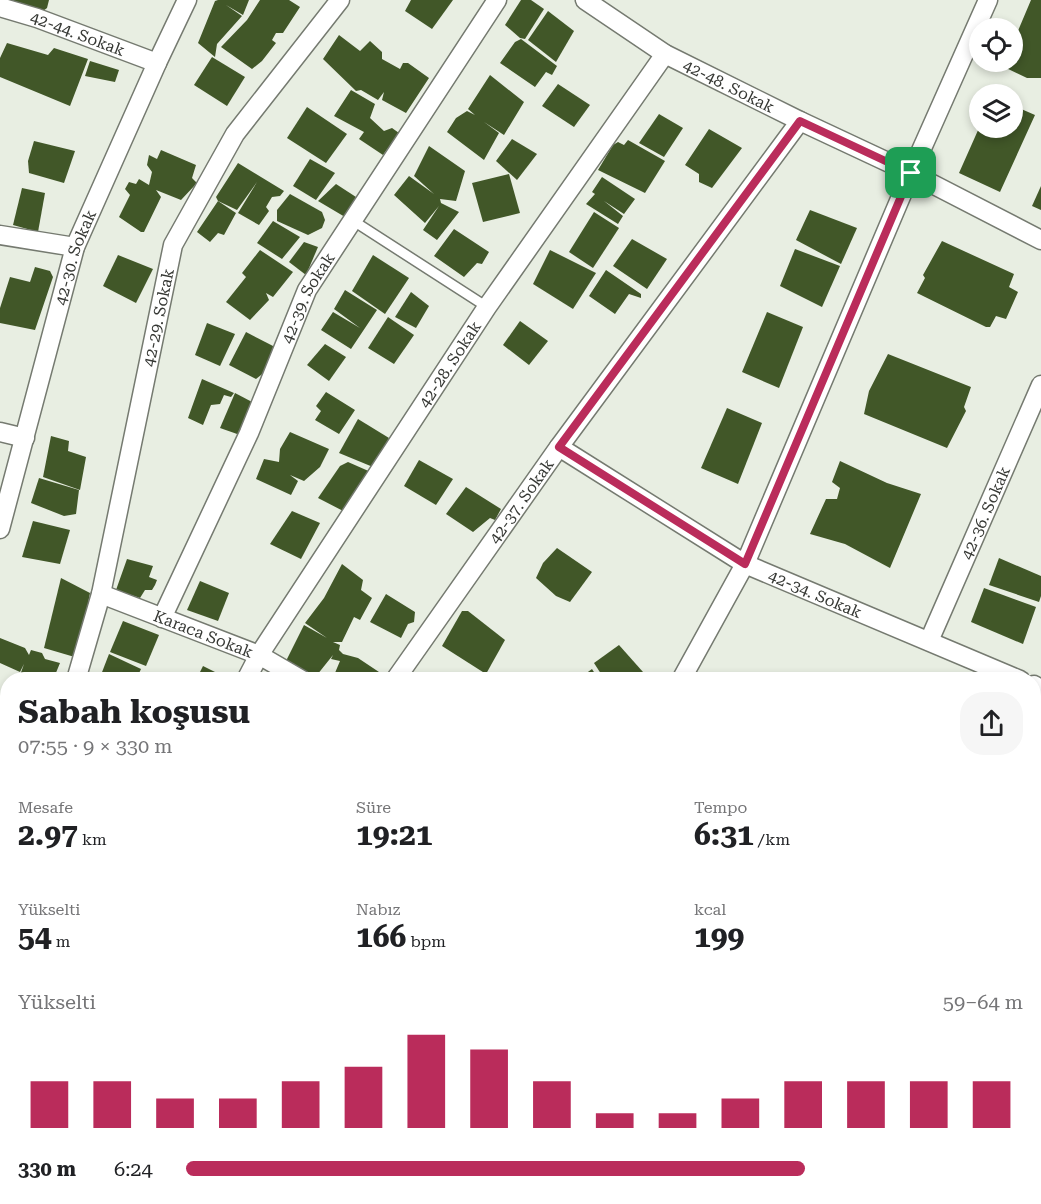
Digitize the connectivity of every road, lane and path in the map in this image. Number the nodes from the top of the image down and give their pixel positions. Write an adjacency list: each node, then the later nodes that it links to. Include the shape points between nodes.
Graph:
1 (187, 0): 8 (street, 42-30. Sokak)
2 (340, 0): 22 (street, 42-29. Sokak, via 236,134 173,245)
3 (497, 0): 11 (street, 42-39. Sokak)
4 (585, 0): 7 (street, 42-48. Sokak)
5 (988, 0): 10 (street)
6 (0, 7): 8 (street, 42-44. Sokak)
7 (665, 54): 9 (street, 42-48. Sokak); 15 (street, 42-28. Sokak)
8 (157, 63): 14 (street, 42-30. Sokak)
9 (800, 121): 10 (street, 42-48. Sokak); 19 (street, 42-37. Sokak)
10 (911, 173): 13 (street, 42-48. Sokak); 21 (street)
11 (352, 220): 15 (lane); 23 (street, 42-39. Sokak, via 307,290 249,433)
12 (0, 235): 14 (street)
13 (1041, 240)
14 (75, 247): 18 (street, 42-30. Sokak)
15 (487, 307): 25 (street, 42-28. Sokak)
16 (1041, 385): 24 (street, 42-36. Sokak)
17 (0, 432): 18 (street)
18 (25, 438): 20 (street, 42-30. Sokak)
19 (559, 447): 21 (street, 42-34. Sokak); 29 (street, 42-37. Sokak)
20 (0, 529)
21 (745, 564): 24 (street, 42-34. Sokak); 30 (street)
22 (101, 594): 23 (street, Karaca Sokak); 26 (street, 42-29. Sokak)
23 (162, 618): 25 (street, Karaca Sokak)
24 (929, 641): 31 (street, 42-34. Sokak)
25 (259, 655): 27 (street, 42-28. Sokak); 28 (street, Karaca Sokak)
26 (78, 672)
27 (250, 672)
28 (288, 672)
29 (400, 672)
30 (685, 672)
31 (1001, 672)

